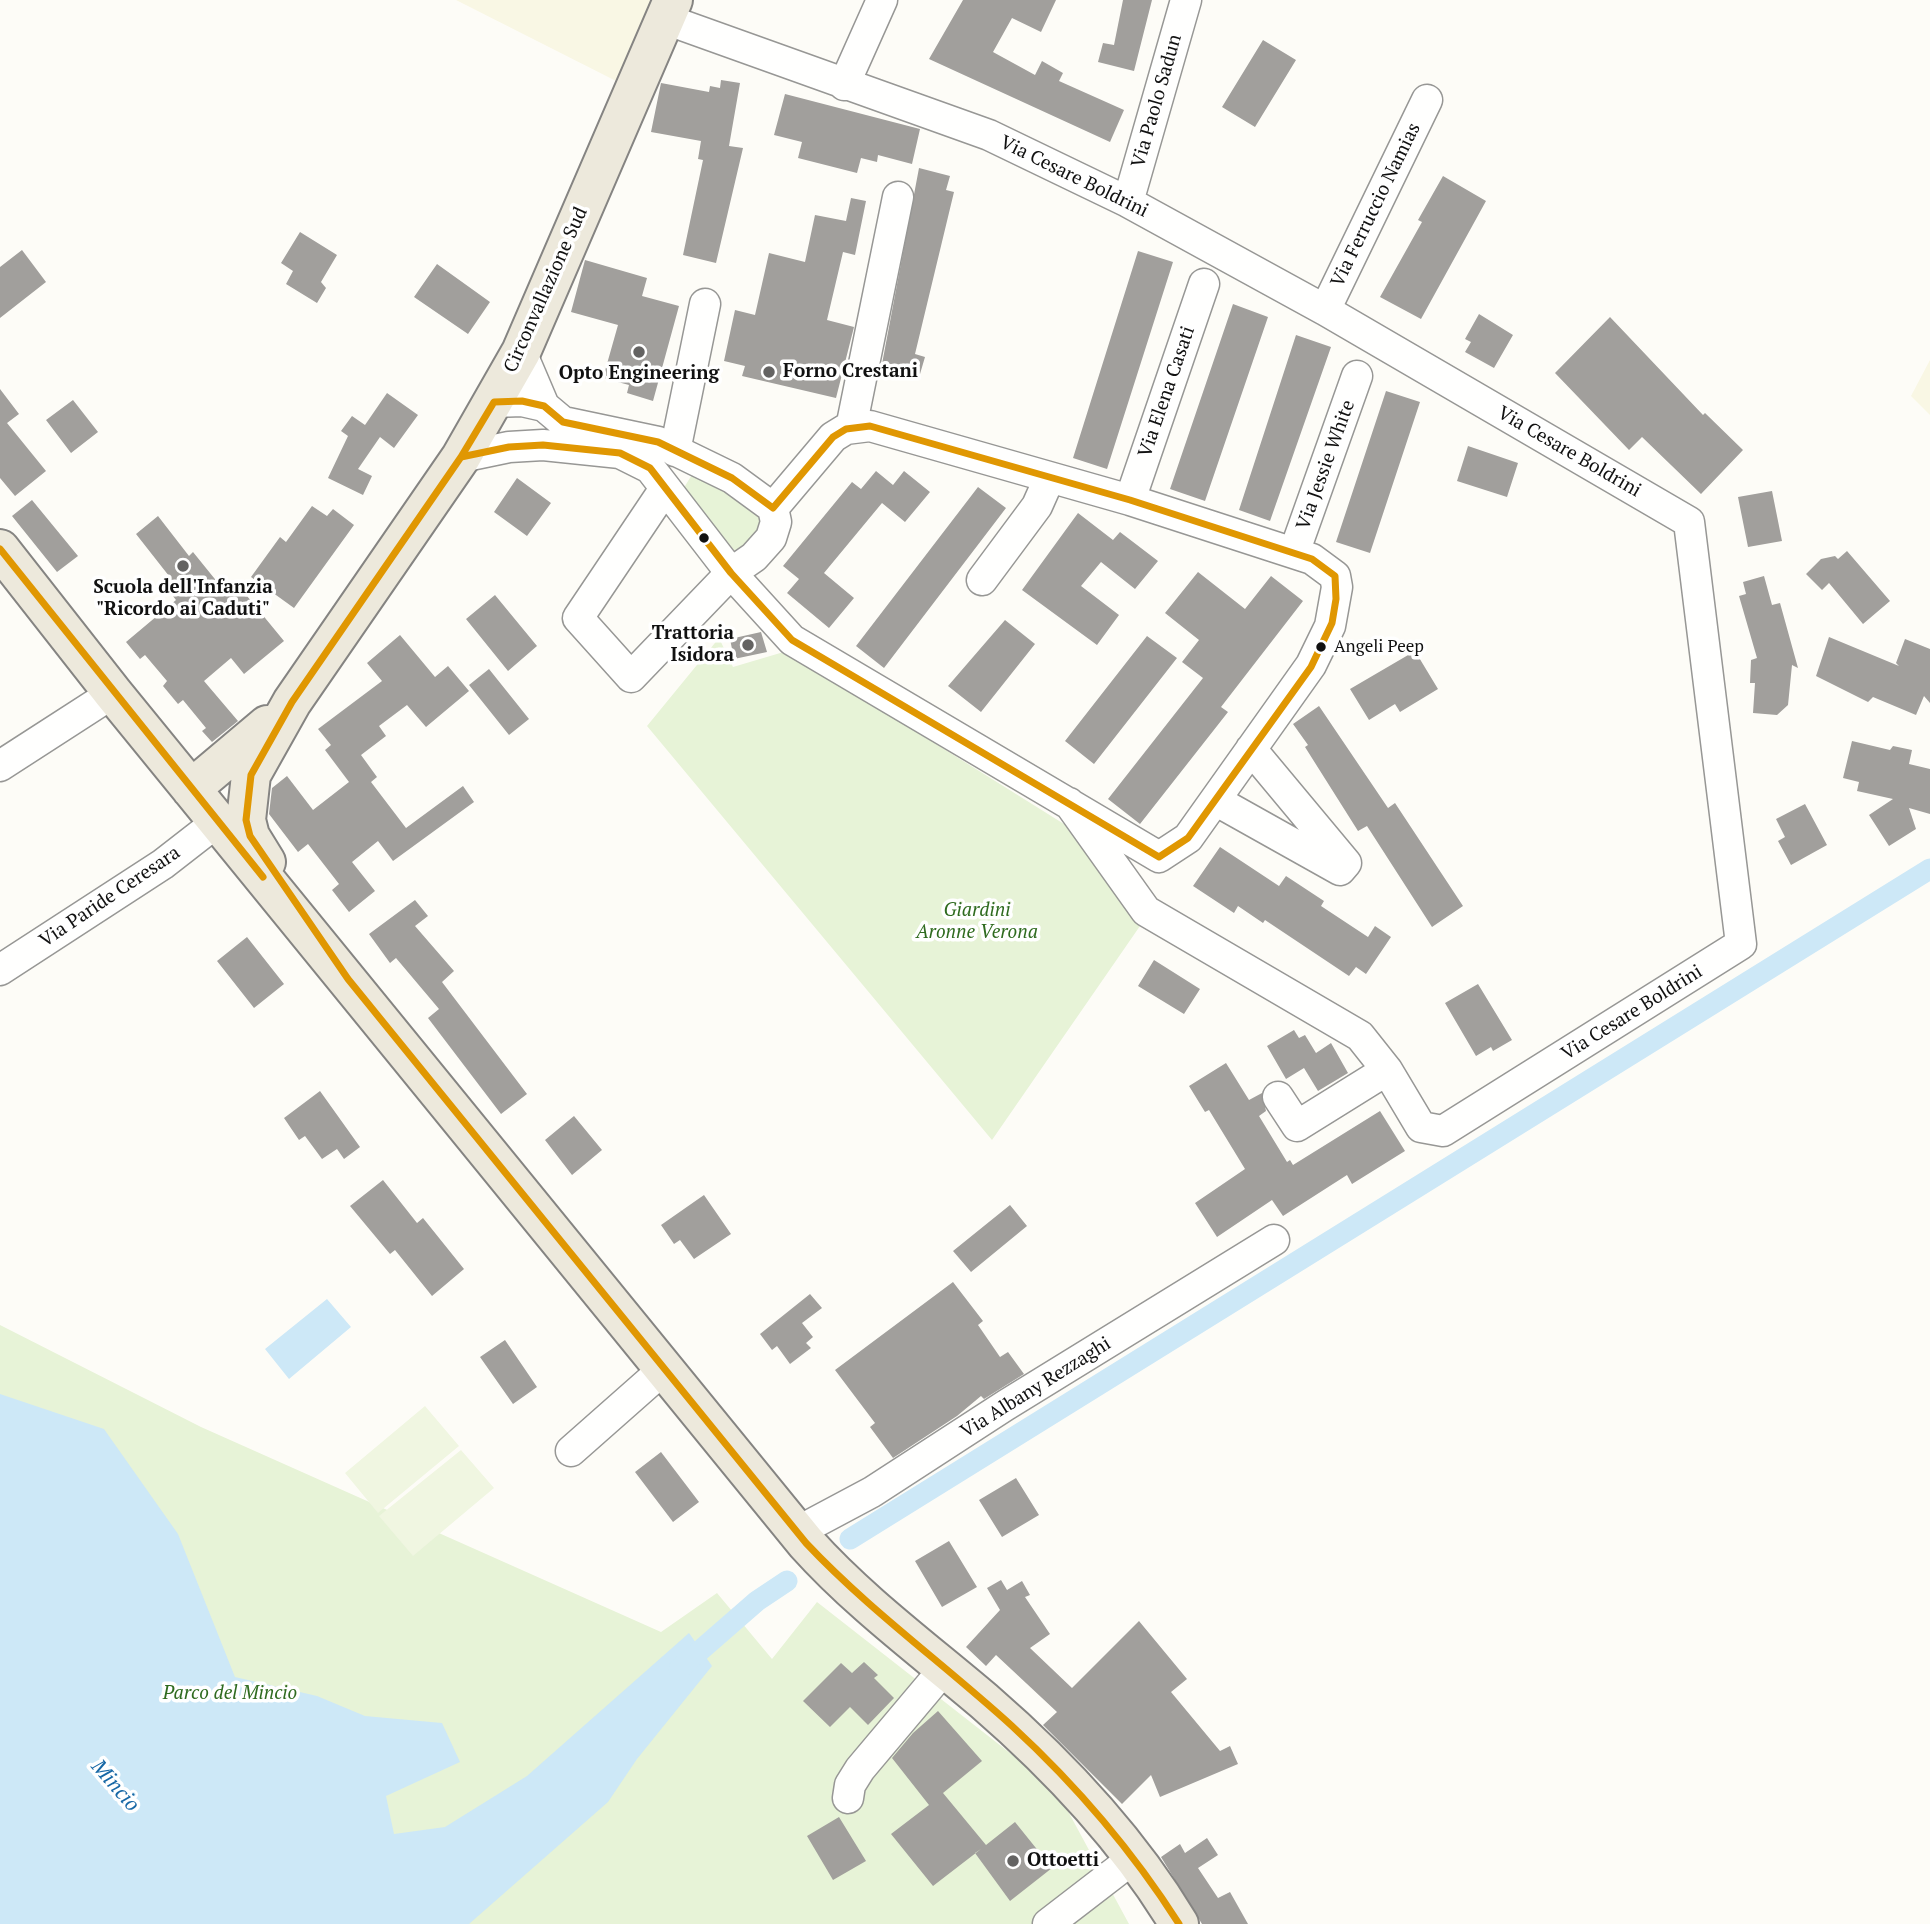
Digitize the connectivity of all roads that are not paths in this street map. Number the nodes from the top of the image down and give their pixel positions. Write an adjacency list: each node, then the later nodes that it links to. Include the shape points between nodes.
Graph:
1 (882, 0): 4 (street)
2 (1186, 0): 7 (street, Via Paolo Sadun)
3 (669, 9): 4 (street, Via Cesare Boldrini); 11 (main road, Circonvallazione Sud)
4 (844, 85): 7 (street, Via Cesare Boldrini, via 989,135)
5 (1427, 100): 10 (street, Via Ferruccio Namias)
6 (898, 197): 15 (street)
7 (1128, 202): 10 (street, Via Cesare Boldrini)
8 (1204, 284): 21 (street, Via Elena Casati)
9 (705, 304): 17 (street)
10 (1325, 310): 40 (street, Via Cesare Boldrini, via 1689,522 1741,944 1443,1131 1421,1127)
11 (521, 352): 13 (main road, Circonvallazione Sud); 14 (street)
12 (1357, 376): 24 (street, Via Jessie White)
13 (494, 402): 14 (street); 16 (street, via 514,426); 18 (main road, Circonvallazione Sud)
14 (544, 406): 17 (street, via 563,422 658,442)
15 (851, 428): 19 (street, via 870,426); 22 (street, via 833,438)
16 (543, 444): 18 (street); 20 (street, via 620,453 650,468)
17 (675, 451): 22 (street, via 732,478)
18 (461, 457): 28 (main road, Circonvallazione Sud)
19 (1049, 479): 21 (street); 26 (street, via 1037,506)
20 (664, 490): 25 (street); 25 (street, via 578,618 631,677)
21 (1130, 500): 24 (street)
22 (773, 508): 25 (street, via 776,522 771,538)
23 (0, 549): 27 (main road)
24 (1294, 553): 29 (street, via 1335,576 1330,626 1315,658)
25 (731, 573): 34 (street, via 792,640)
26 (982, 580)
27 (113, 693): 30 (street); 32 (main road)
28 (292, 702): 31 (main road, Circonvallazione Sud); 32 (main road, Circonvallazione Sud)
29 (1251, 749): 33 (street); 33 (street, via 1346,863 1340,870)
30 (0, 765)
31 (251, 775): 32 (main road, Circonvallazione Sud, via 232,793 219,796); 39 (main road, Circonvallazione Sud, via 247,798 250,836)
32 (191, 789): 35 (main road)
33 (1215, 800): 36 (street, via 1188,838)
34 (1069, 803): 36 (street); 37 (street)
35 (227, 834): 38 (street, Via Paride Ceresara, via 163,864); 39 (main road)
36 (1159, 857): 37 (street, via 1145,884)
37 (1146, 911): 40 (street, Via Cesare Boldrini, via 1360,1036)
38 (0, 970)
39 (348, 979): 43 (main road)
40 (1387, 1070): 41 (street, via 1297,1126)
41 (1278, 1097)
42 (1274, 1240): 45 (street, Via Albany Rezzaghi)
43 (665, 1368): 44 (street); 45 (main road)
44 (571, 1451)
45 (801, 1537): 46 (main road, via 843,1582)
46 (945, 1668): 47 (street, via 860,1769 849,1785); 48 (main road, via 1065,1779)
47 (848, 1798)
48 (1135, 1857): 49 (street); 50 (main road)
49 (1048, 1924)
50 (1179, 1924)

